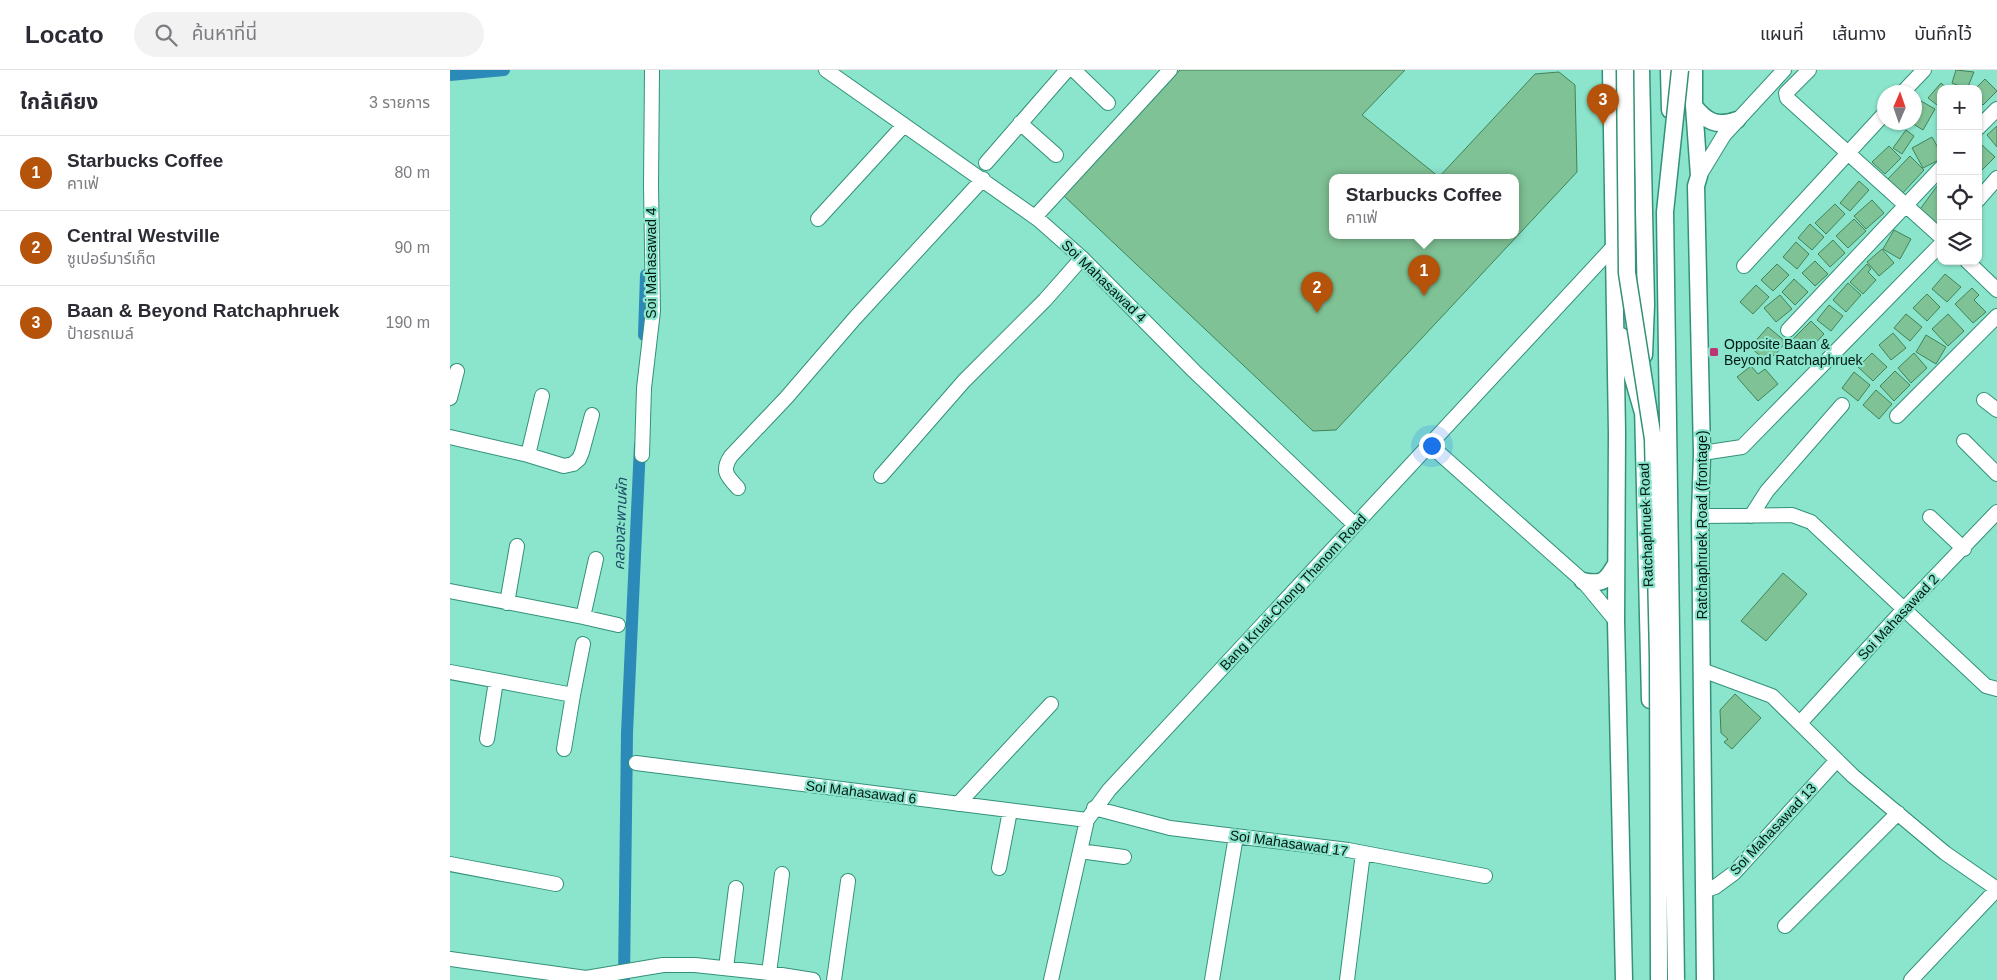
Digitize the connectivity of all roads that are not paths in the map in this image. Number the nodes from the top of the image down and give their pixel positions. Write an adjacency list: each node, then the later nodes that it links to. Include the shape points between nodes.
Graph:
1 (652, 70): 60 (street, Soi Mahasawad 4, via 653,311 644,388)
2 (826, 70): 23 (street, Soi Mahasawad 4)
3 (1067, 70): 21 (street)
4 (1074, 70): 16 (street)
5 (1170, 70): 34 (street)
6 (1611, 70): 37 (main road)
7 (1625, 70): 121 (main road, bridge, via 1627,273 1653,439 1658,657)
8 (1641, 70): 52 (main road, Ratchaphruek Road, via 1646,305)
9 (1669, 70): 31 (main road)
10 (1680, 70): 122 (main road, bridge, via 1665,212)
11 (1693, 70): 17 (main road, Ratchaphruek Road (frontage)); 31 (main road)
12 (1784, 70): 19 (street)
13 (1809, 70): 24 (street, via 1788,89 1787,98)
14 (1924, 70): 15 (street)
15 (1910, 85)
16 (1108, 103)
17 (1694, 106): 19 (main road, via 1704,119 1711,122); 28 (main road, Ratchaphruek Road (frontage))
18 (1997, 108): 22 (street)
19 (1737, 120): 28 (street)
20 (1877, 122): 24 (street)
21 (1020, 123): 25 (street); 26 (street)
22 (1982, 124)
23 (904, 125): 30 (street, Soi Mahasawad 4); 35 (street)
24 (1848, 154): 33 (street); 41 (street)
25 (1056, 155)
26 (986, 163)
27 (1937, 172): 33 (street)
28 (1699, 176): 58 (main road, Ratchaphruek Road (frontage), via 1696,186)
29 (1997, 178): 32 (street)
30 (984, 179): 34 (street, Soi Mahasawad 4); 63 (street, via 731,456 726,463 727,476)
31 (1671, 187): 123 (main road)
32 (1982, 195)
33 (1906, 206): 36 (street); 45 (street)
34 (1035, 217): 39 (street, Soi Mahasawad 4)
35 (818, 219)
36 (1937, 233)
37 (1614, 246): 43 (main road); 57 (street, Bang Kruai-Chong Thanom Road)
38 (1937, 248): 58 (street, via 1742,447)
39 (1082, 258): 62 (street, via 964,381); 68 (street, Soi Mahasawad 4)
40 (1971, 265): 42 (street)
41 (1744, 266)
42 (1997, 290)
43 (1615, 312): 52 (main road); 72 (main road)
44 (1997, 316): 54 (street)
45 (1788, 330)
46 (457, 371): 48 (street)
47 (542, 396): 59 (street)
48 (450, 398)
49 (1984, 400): 51 (street)
50 (1842, 405): 66 (street, via 1767,491)
51 (1997, 410)
52 (1642, 413): 120 (main road, Ratchaphruek Road, via 1650,708)
53 (592, 414): 59 (street, via 582,452 573,464 564,466)
54 (1897, 416)
55 (450, 437): 59 (street)
56 (1964, 441): 61 (street)
57 (1430, 445): 68 (street, Bang Kruai-Chong Thanom Road); 73 (street)
58 (1702, 453): 65 (main road, Ratchaphruek Road (frontage))
59 (528, 455)
60 (642, 455)
61 (1997, 474)
62 (881, 476)
63 (738, 488)
64 (1997, 512): 70 (street, Soi Mahasawad 2)
65 (1700, 516): 66 (street); 81 (main road, Ratchaphruek Road (frontage))
66 (1751, 516): 76 (street, via 1792,515 1811,522)
67 (1930, 517): 70 (street)
68 (1355, 525): 93 (street, Bang Kruai-Chong Thanom Road)
69 (517, 546): 75 (street)
70 (1964, 548): 76 (street, Soi Mahasawad 2)
71 (596, 559): 77 (street)
72 (1616, 564): 73 (main road, via 1608,579 1596,584); 78 (main road)
73 (1583, 581): 78 (street)
74 (450, 590): 75 (street)
75 (507, 603): 77 (street)
76 (1904, 609): 84 (street, via 1986,686); 87 (street, Soi Mahasawad 2)
77 (583, 617): 79 (street)
78 (1616, 621): 114 (main road)
79 (618, 625)
80 (583, 644): 85 (street)
81 (1702, 670): 87 (street, via 1772,696); 109 (main road, Ratchaphruek Road (frontage))
82 (450, 672): 83 (street)
83 (496, 681): 85 (street); 88 (street)
84 (1997, 689)
85 (573, 695): 89 (street)
86 (1051, 704): 92 (street)
87 (1800, 723): 90 (street)
88 (487, 739)
89 (564, 749)
90 (1837, 760): 95 (street); 109 (street, Soi Mahasawad 13, via 1734,873 1715,887)
91 (636, 763): 92 (street, Soi Mahasawad 6)
92 (958, 804): 94 (street, Soi Mahasawad 6)
93 (1094, 808): 96 (street, Bang Kruai-Chong Thanom Road); 97 (street, Soi Mahasawad 17, via 1170,828)
94 (1010, 811): 96 (street, Soi Mahasawad 6); 102 (street)
95 (1898, 814): 108 (street, via 1945,853); 110 (street)
96 (1087, 820): 98 (street, Bang Kruai-Chong Thanom Road)
97 (1236, 836): 99 (street, Soi Mahasawad 17); 118 (street)
98 (1080, 851): 100 (street); 117 (street, Bang Kruai-Chong Thanom Road)
99 (1363, 854): 104 (street, Soi Mahasawad 17); 119 (street)
100 (1124, 857)
101 (450, 864): 106 (street)
102 (999, 868)
103 (782, 874): 113 (street)
104 (1485, 876)
105 (848, 881): 116 (street)
106 (556, 884)
107 (736, 888): 112 (street)
108 (1997, 889): 125 (street)
109 (1703, 891): 124 (main road, Ratchaphruek Road (frontage))
110 (1785, 926)
111 (450, 959): 112 (street, via 586,978 651,967 695,965)
112 (726, 968): 113 (street)
113 (769, 973): 115 (street)
114 (1623, 979)
115 (813, 980)
116 (834, 980)
117 (1051, 980)
118 (1212, 980)
119 (1347, 980)
120 (1652, 980)
121 (1659, 980)
122 (1676, 980)
123 (1682, 980)
124 (1705, 980)
125 (1911, 980)

